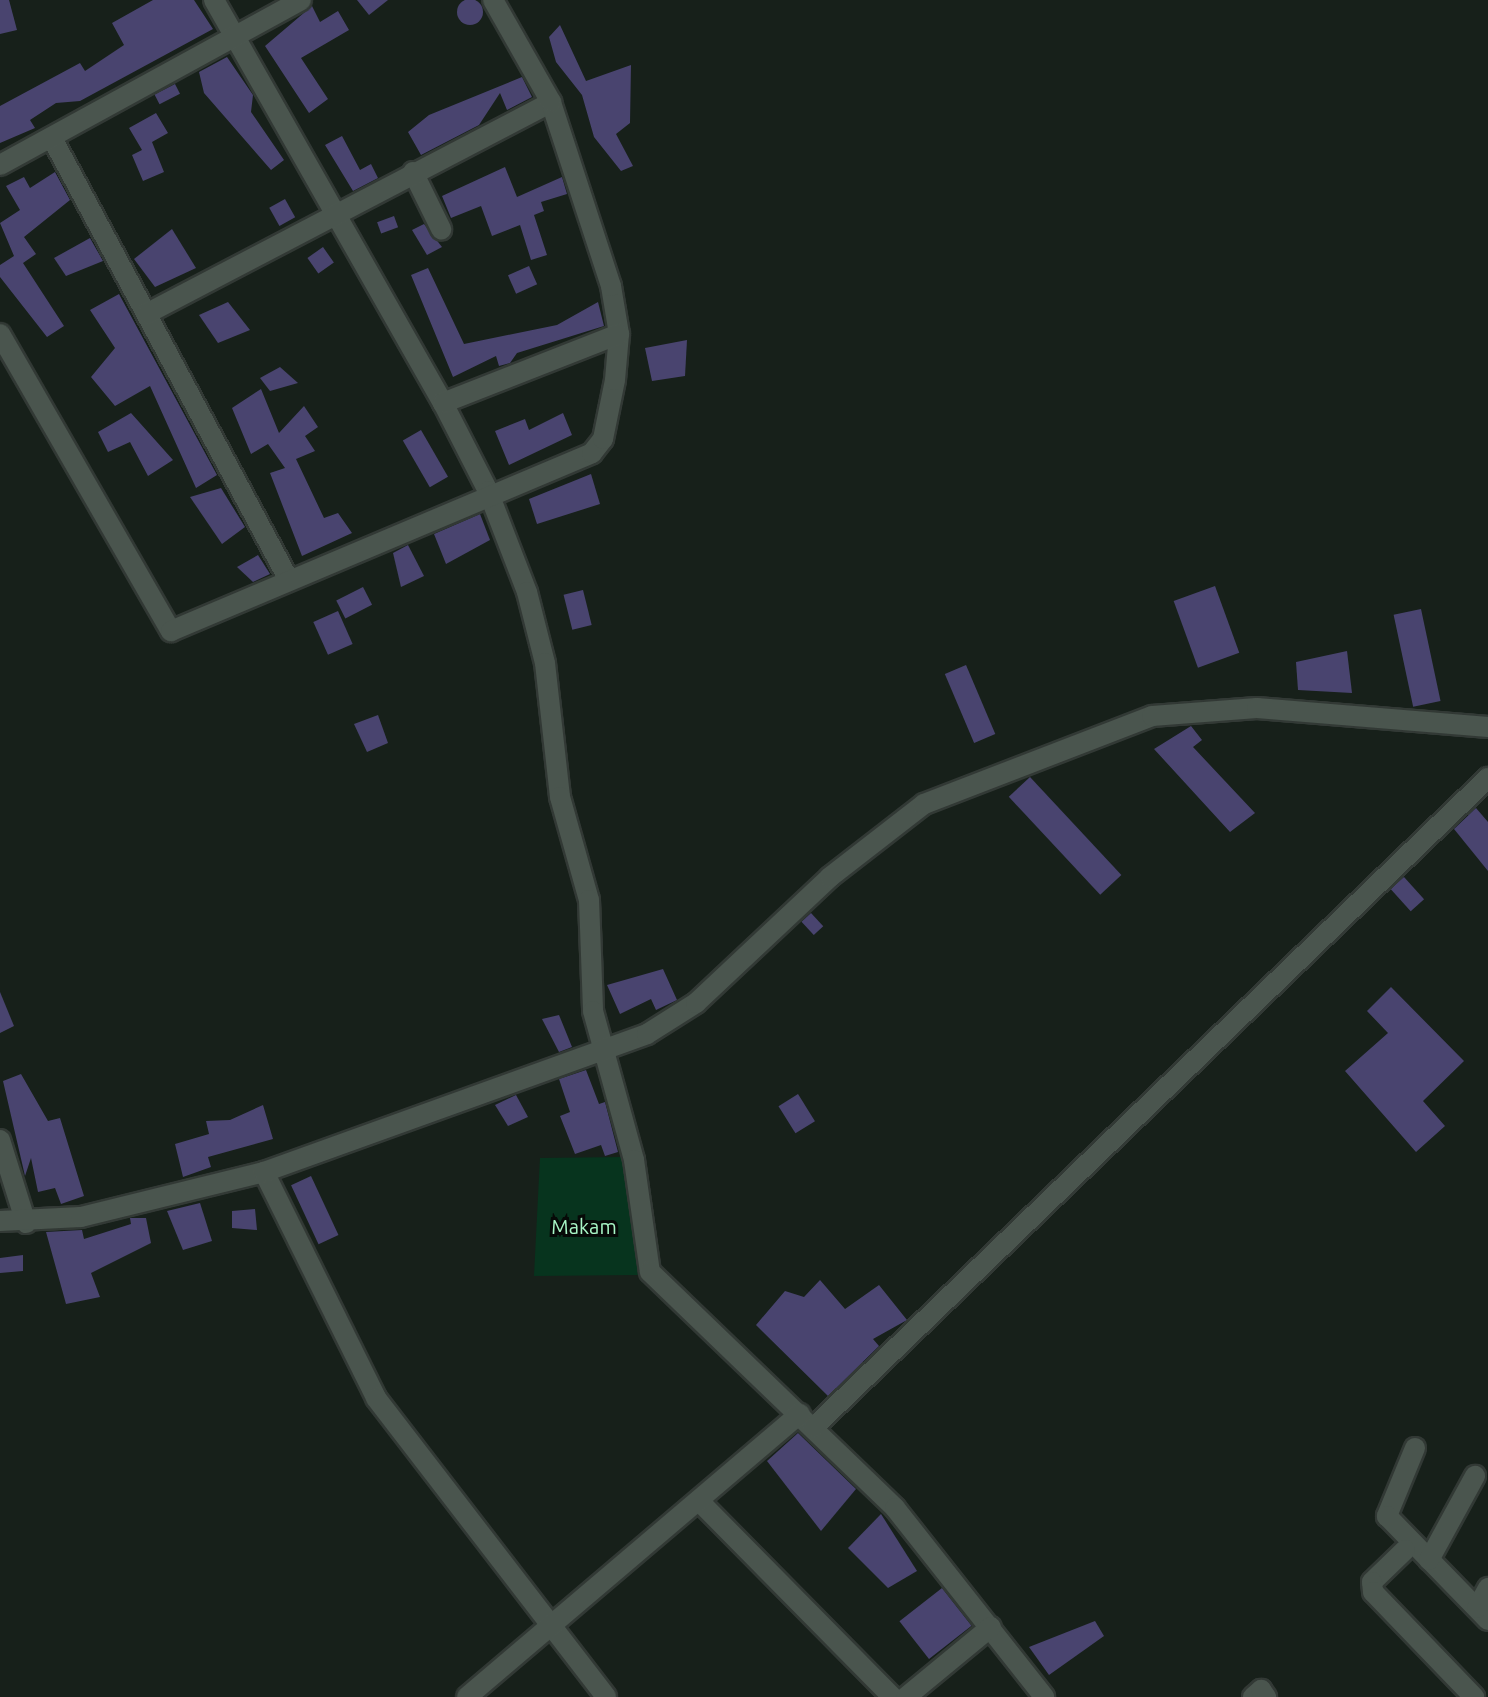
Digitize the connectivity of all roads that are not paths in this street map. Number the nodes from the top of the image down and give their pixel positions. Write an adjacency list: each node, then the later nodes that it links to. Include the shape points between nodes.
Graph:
1 (214, 0): 4 (street)
2 (301, 0): 4 (street)
3 (493, 0): 5 (street)
4 (234, 36): 6 (street); 9 (street)
5 (551, 102): 8 (street); 13 (street, via 592,213)
6 (53, 140): 7 (street); 11 (street)
7 (0, 165)
8 (413, 172): 9 (street); 10 (street)
9 (335, 217): 11 (street); 14 (street)
10 (441, 229)
11 (148, 313): 16 (street)
12 (0, 334): 16 (street, via 171,631)
13 (619, 334): 14 (street); 15 (street, via 596,450)
14 (443, 403): 15 (street)
15 (488, 491): 16 (street); 19 (street, via 538,624 560,797 589,900)
16 (288, 579)
17 (1488, 727): 19 (street, via 1231,709 1152,716 1078,742 924,804 830,877 696,1003)
18 (1488, 778): 24 (street)
19 (601, 1053): 21 (street); 24 (street, via 634,1160 650,1272)
20 (0, 1140): 23 (street)
21 (264, 1172): 23 (street, via 139,1206); 33 (street, via 376,1398)
22 (0, 1221): 23 (street)
23 (26, 1223)
24 (807, 1420): 27 (street); 32 (street, via 895,1508)
25 (1415, 1448): 29 (street, via 1385,1508)
26 (1475, 1476): 29 (street)
27 (700, 1502): 33 (street); 36 (street)
28 (1405, 1550): 41 (street, via 1372,1582 1373,1592)
29 (1429, 1560): 31 (street)
30 (1488, 1588): 31 (street)
31 (1482, 1614)
32 (991, 1627): 37 (street); 38 (street)
33 (552, 1629): 34 (street); 35 (street)
34 (467, 1697)
35 (606, 1697)
36 (892, 1697)
37 (906, 1697)
38 (1044, 1697)
39 (1253, 1697): 40 (street, via 1261,1690)
40 (1266, 1697)
41 (1474, 1697)

